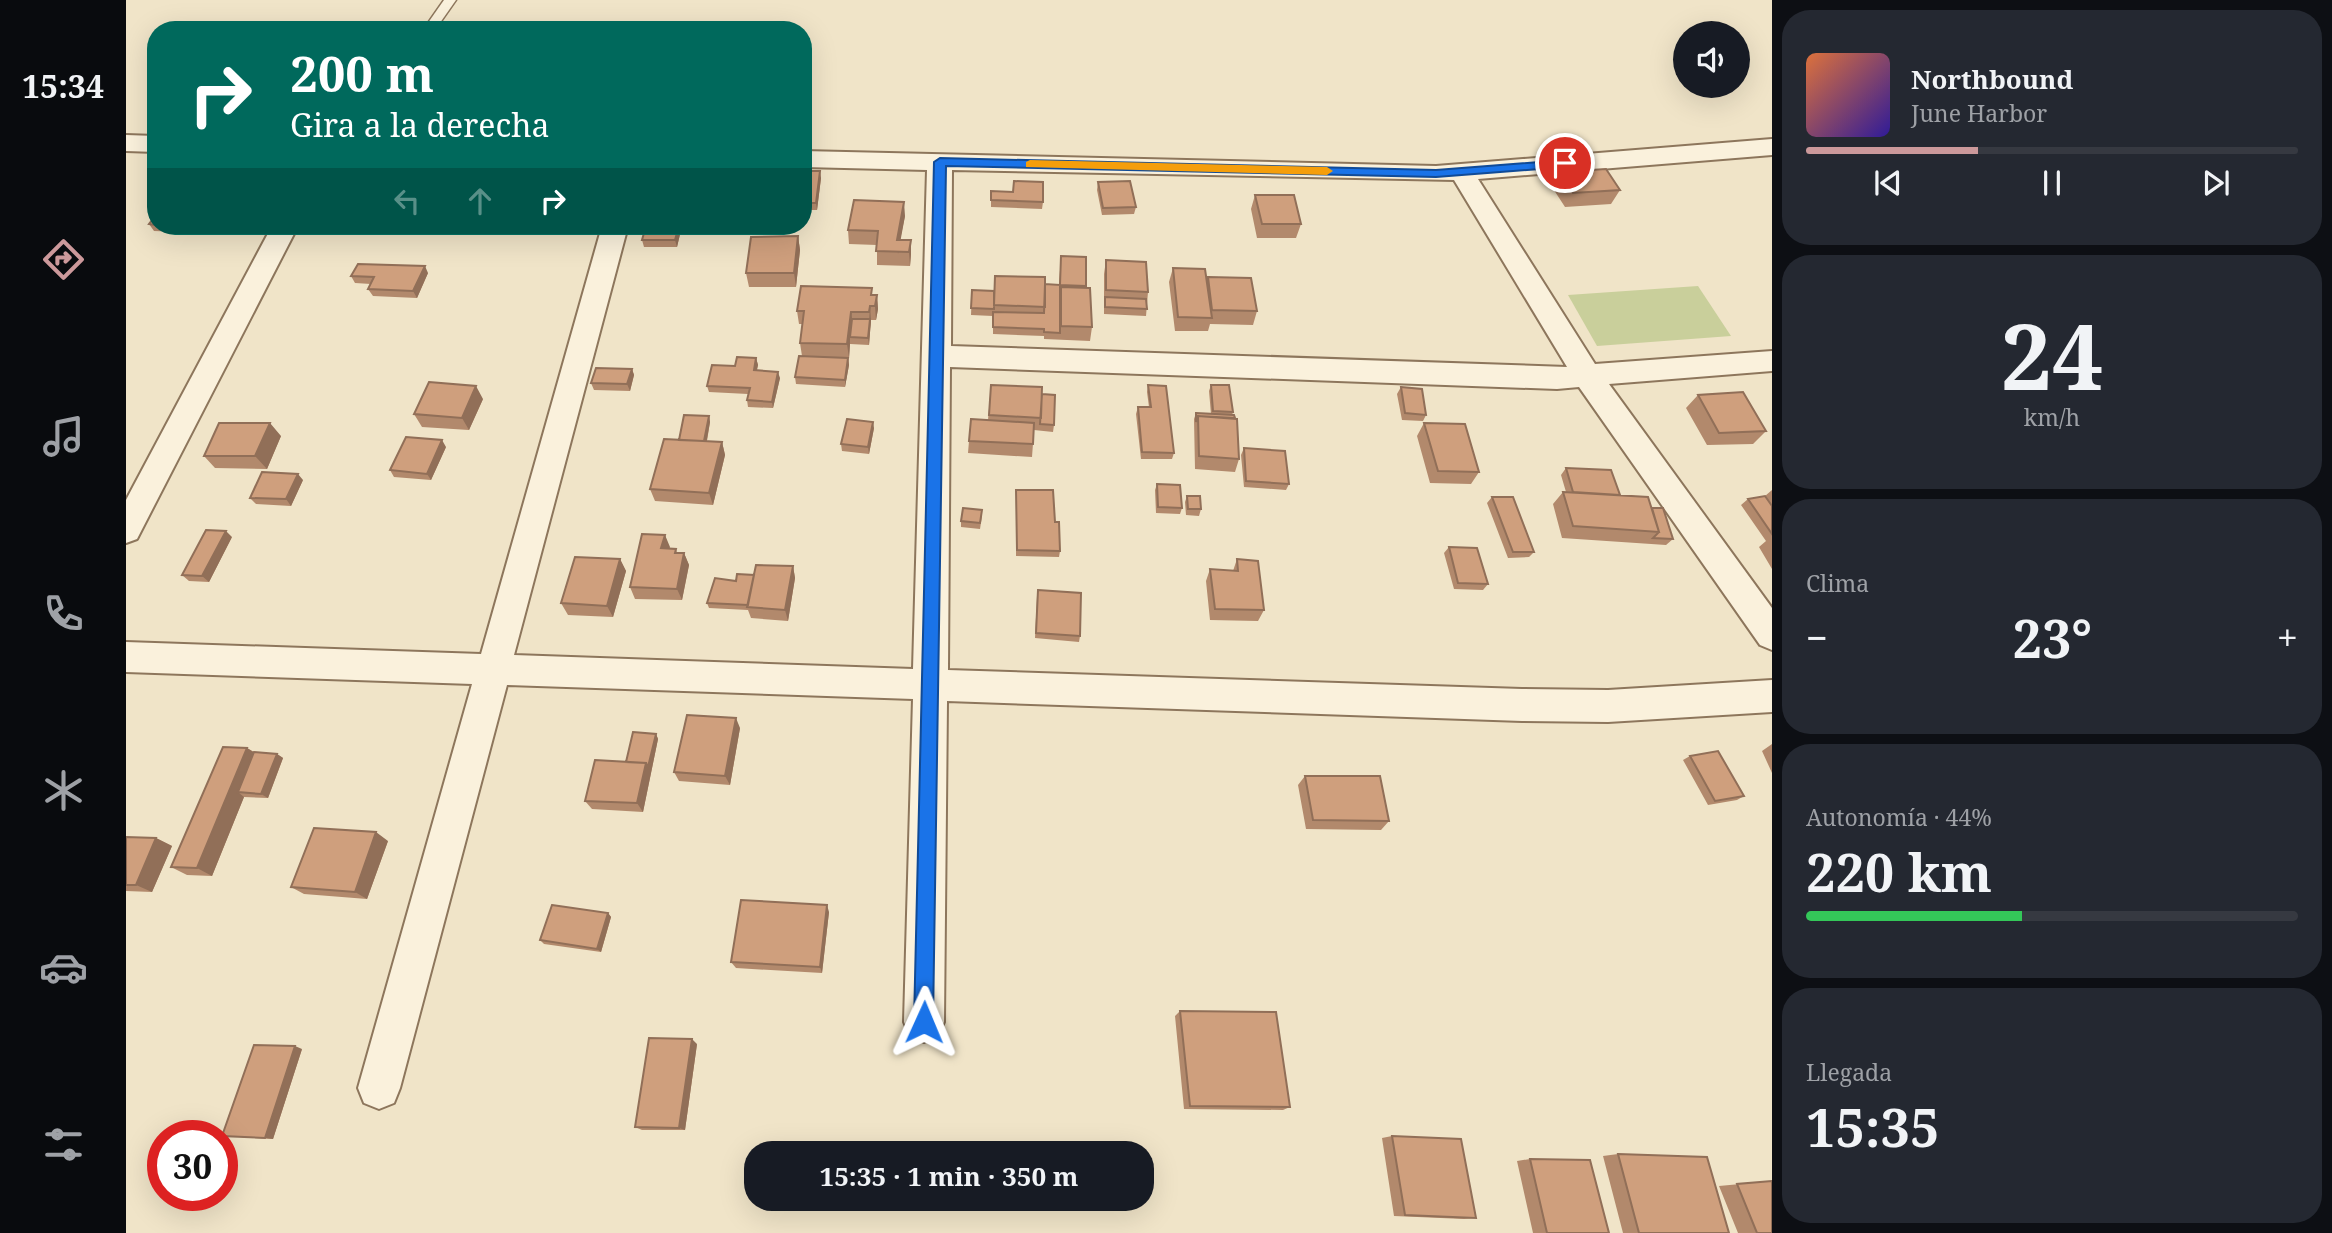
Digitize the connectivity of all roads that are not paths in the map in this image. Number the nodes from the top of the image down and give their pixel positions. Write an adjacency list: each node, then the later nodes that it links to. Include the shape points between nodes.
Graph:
1 (450, 0): 2 (lane)
2 (435, 21)
3 (126, 143): 4 (street)
4 (147, 144)
5 (1772, 147): 8 (street)
6 (812, 159): 7 (street)
7 (940, 162): 8 (street); 11 (street)
8 (1461, 172): 13 (street)
9 (280, 235): 14 (street)
10 (613, 235): 17 (street)
11 (936, 356): 13 (street); 18 (street)
12 (1772, 362): 13 (street)
13 (1588, 377): 15 (street)
14 (126, 530)
15 (1772, 635)
16 (126, 657): 17 (street)
17 (494, 670): 18 (street); 21 (street)
18 (930, 685): 19 (street, via 1522,705 1608,706); 20 (street)
19 (1772, 696)
20 (924, 1022)
21 (379, 1088)

